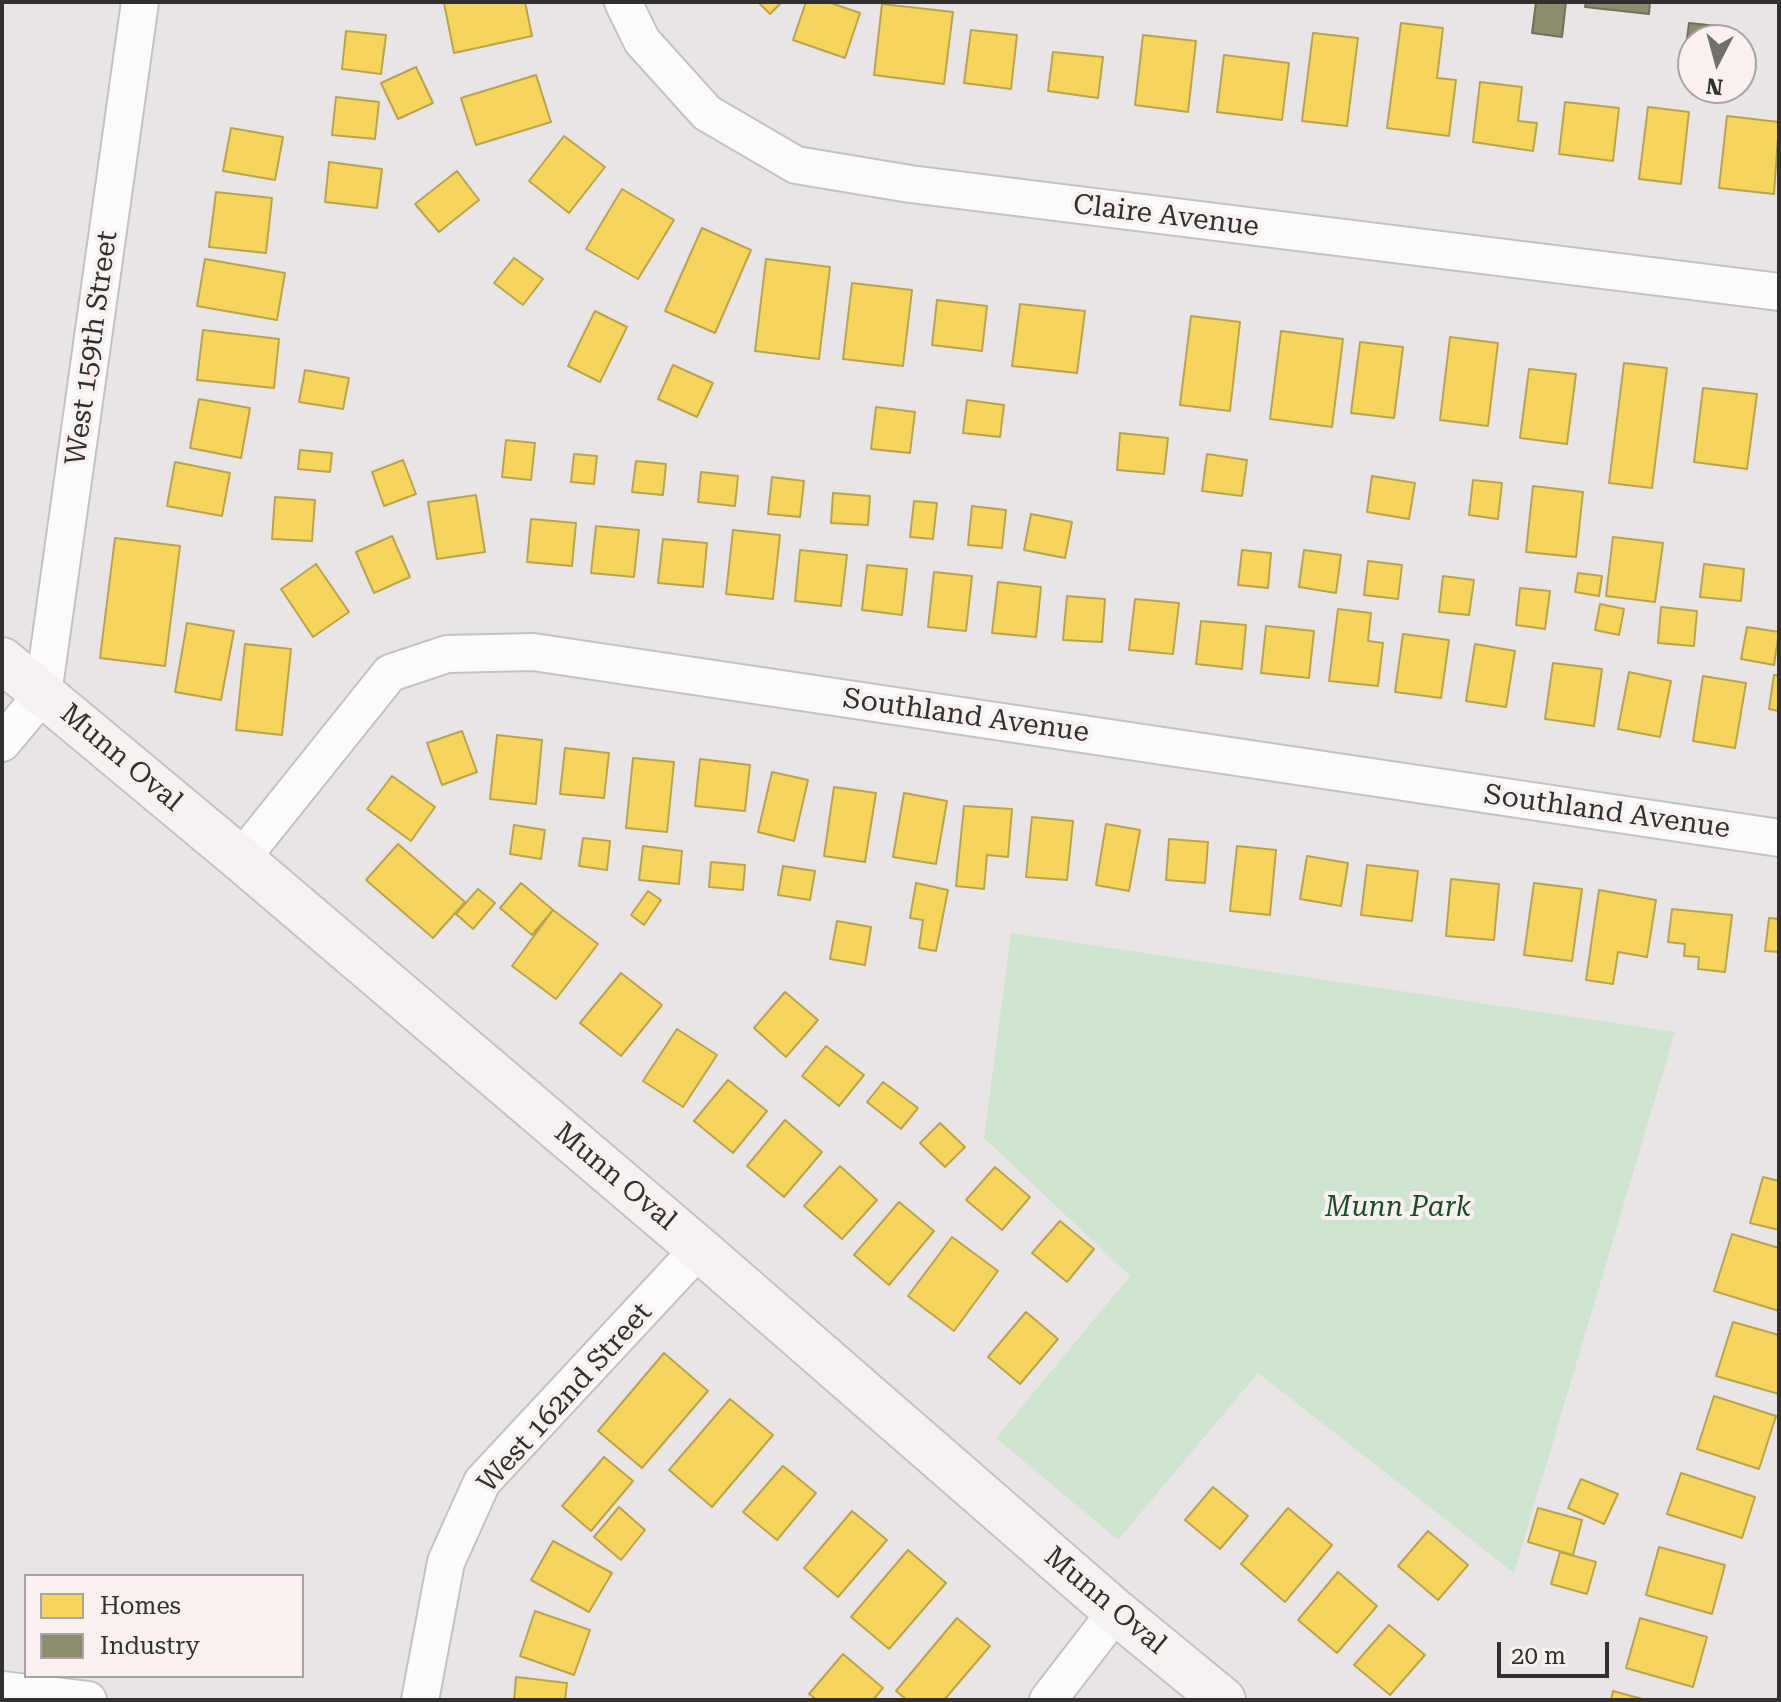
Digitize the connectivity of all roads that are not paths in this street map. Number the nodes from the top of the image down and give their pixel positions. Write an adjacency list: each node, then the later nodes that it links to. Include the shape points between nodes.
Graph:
1 (140, 2): 5 (street, West 159th Street)
2 (623, 2): 3 (street, Claire Avenue, via 642,41 707,113 796,165 910,184)
3 (1779, 292)
4 (2, 660): 5 (street, Munn Oval)
5 (43, 694): 6 (street); 8 (street, Munn Oval)
6 (2, 743)
7 (1779, 838): 8 (street, Southland Avenue, via 533,652 447,654 390,673)
8 (241, 859): 9 (street, Munn Oval)
9 (699, 1249): 10 (street, Munn Oval); 13 (street, West 162nd Street, via 482,1482 446,1562)
10 (1116, 1612): 14 (street); 15 (street, Munn Oval)
11 (2, 1690): 12 (street)
12 (88, 1700)
13 (420, 1700)
14 (1048, 1700)
15 (1223, 1700)

